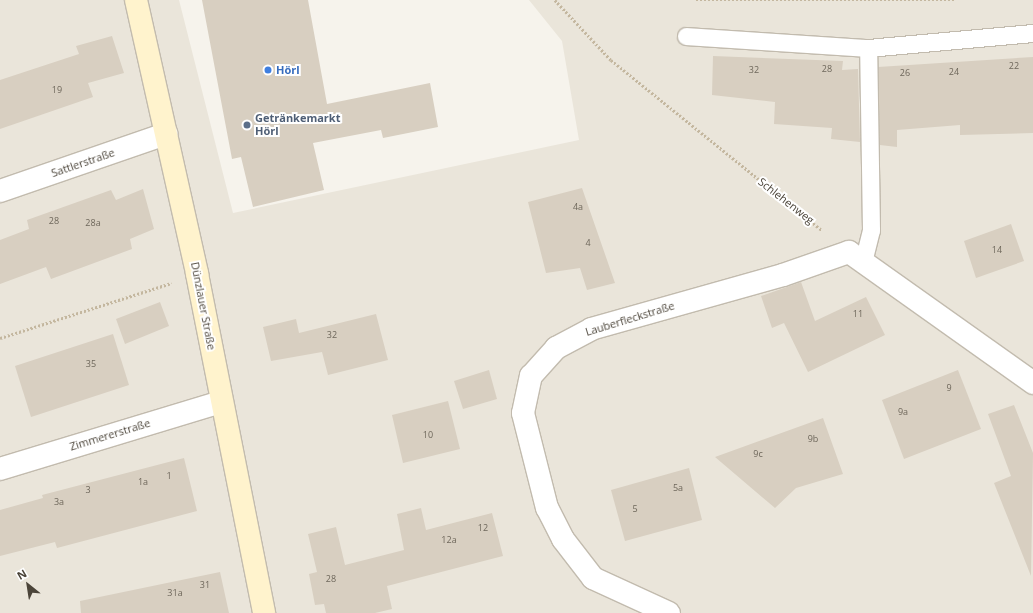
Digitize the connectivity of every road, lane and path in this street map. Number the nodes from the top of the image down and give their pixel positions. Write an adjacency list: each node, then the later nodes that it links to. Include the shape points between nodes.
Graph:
1 (136, 0): 8 (street, Dünzlauer Straße)
2 (555, 0): 10 (path, Schlehenweg, via 611,60)
3 (696, 0): 4 (path)
4 (956, 0)
5 (1033, 33): 7 (lane)
6 (686, 36): 7 (lane)
7 (868, 48): 10 (lane, via 871,230)
8 (166, 134): 9 (street, Sattlerstraße); 11 (street, Dünzlauer Straße)
9 (0, 191)
10 (856, 257): 13 (street); 17 (street, Lauberfleckstraße, via 782,275 591,329 556,348 532,376 523,413 547,508 564,539 593,578)
11 (197, 274): 12 (path); 14 (street, Dünzlauer Straße)
12 (0, 338)
13 (1033, 383)
14 (221, 402): 15 (street, Zimmererstraße); 16 (street, Dünzlauer Straße)
15 (0, 469)
16 (264, 613)
17 (669, 613)

